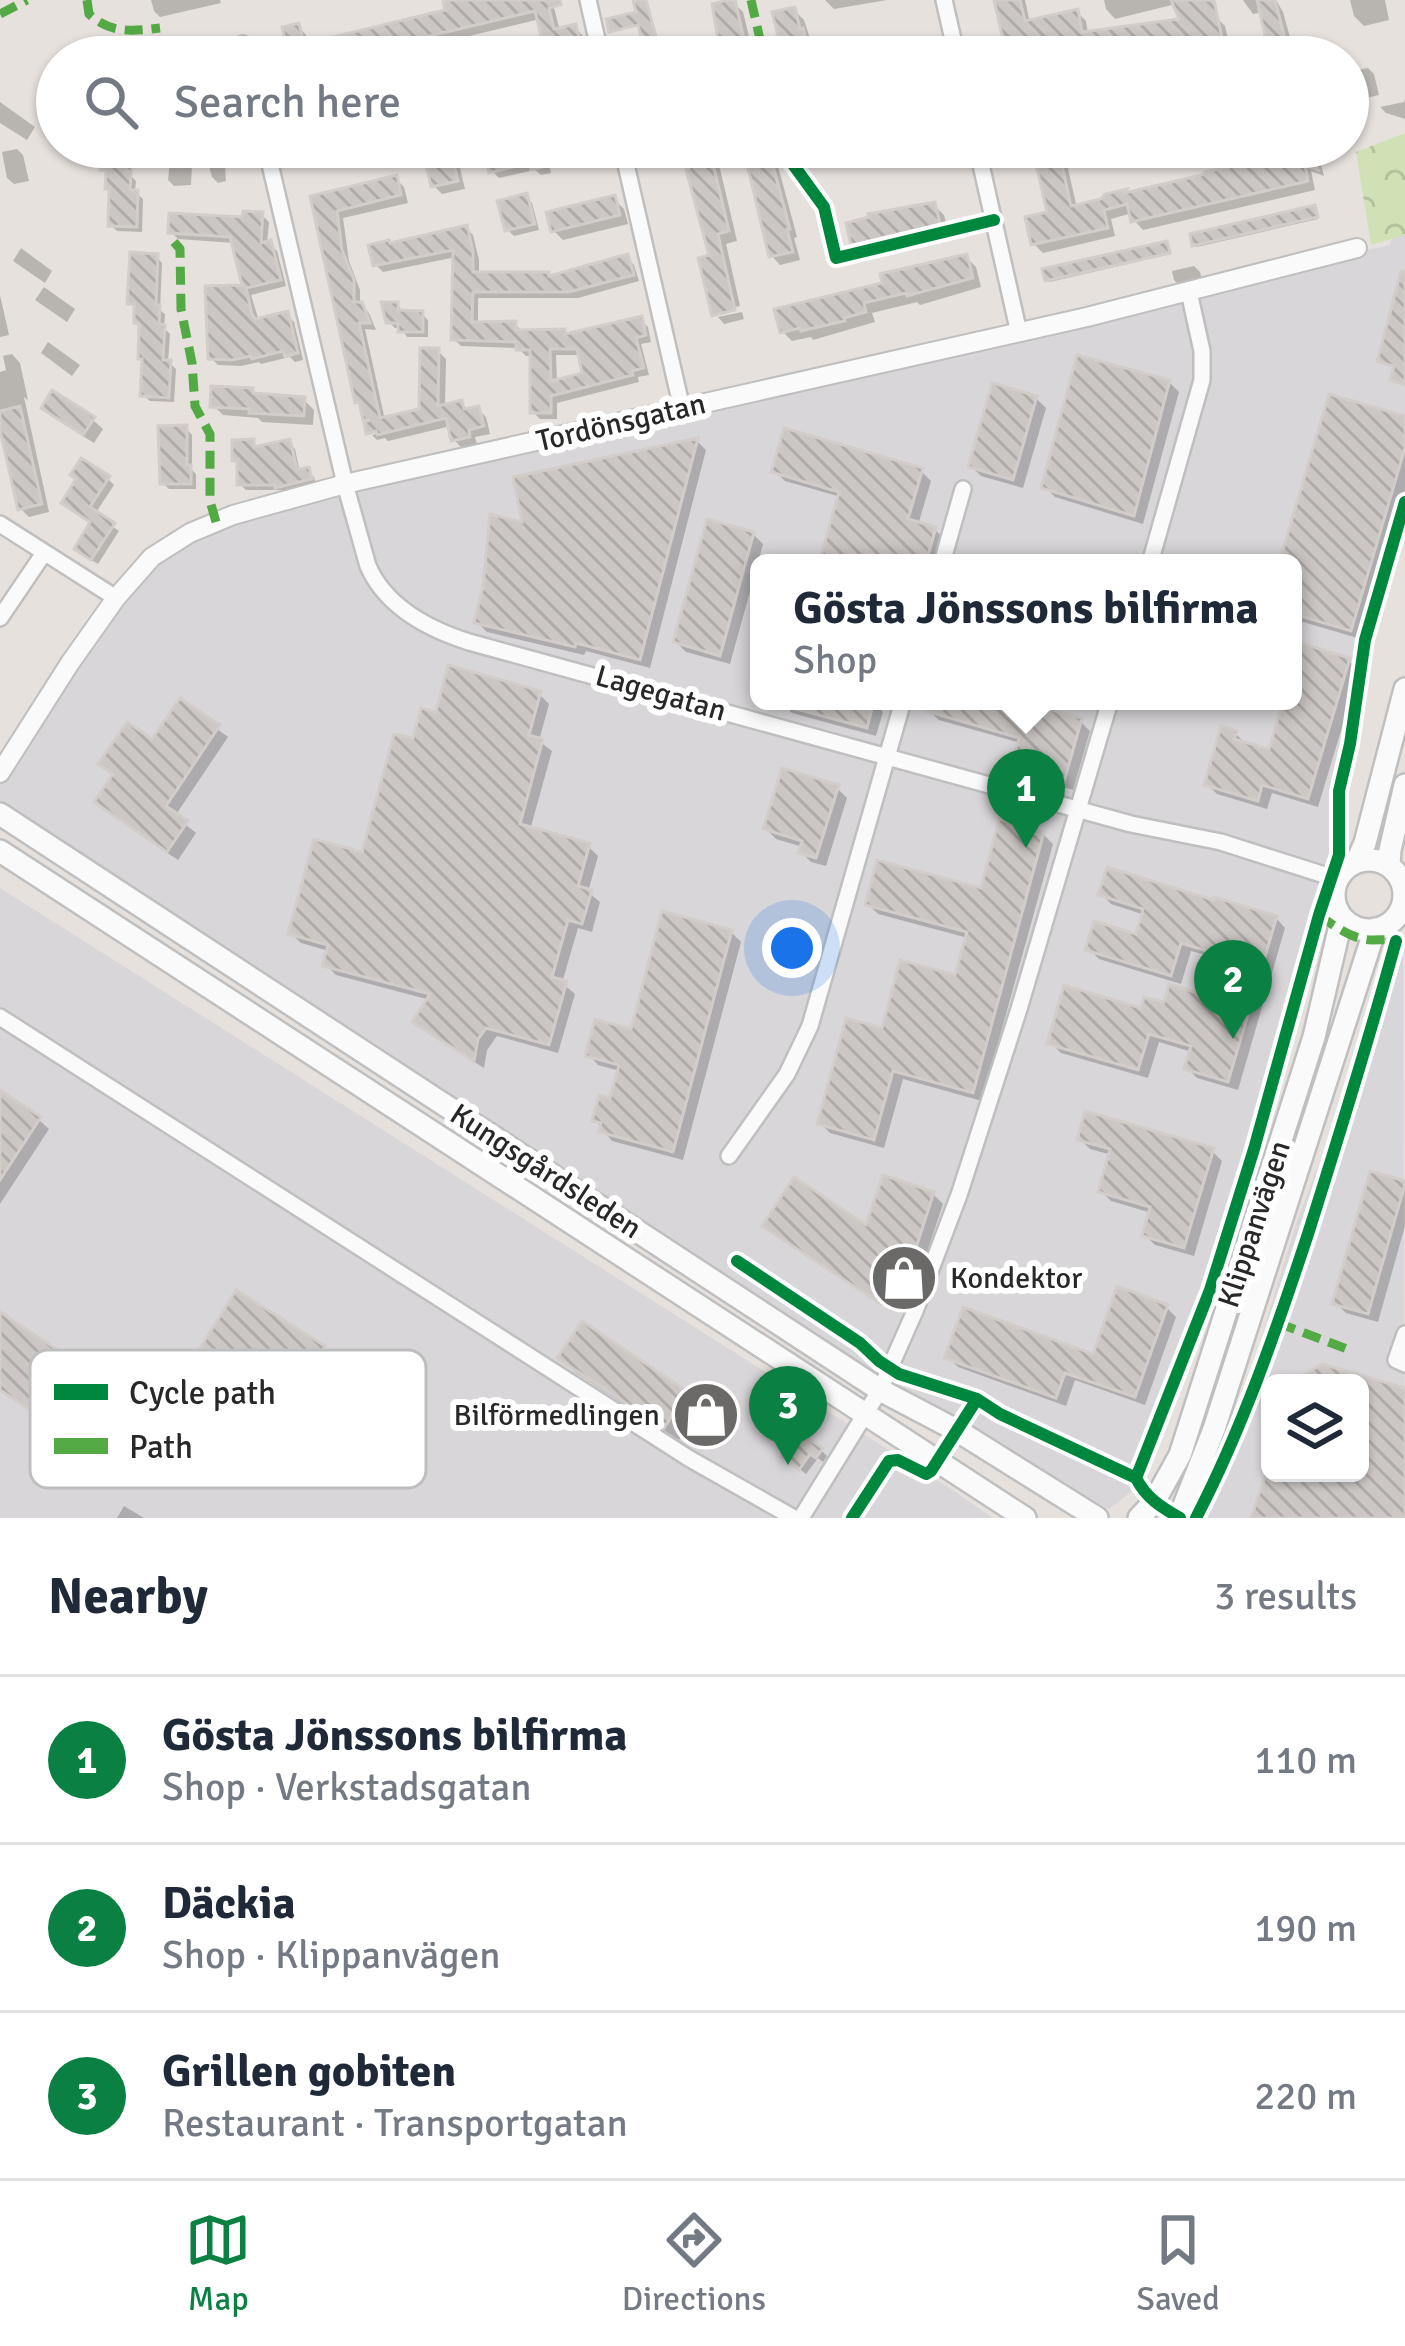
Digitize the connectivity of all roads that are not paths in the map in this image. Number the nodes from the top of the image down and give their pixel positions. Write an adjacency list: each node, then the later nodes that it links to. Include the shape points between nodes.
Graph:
1 (588, 0): 3 (street)
2 (944, 0): 4 (street)
3 (596, 36)
4 (952, 36)
5 (271, 168): 12 (street, Lagegatan)
6 (627, 168): 11 (street)
7 (982, 168): 10 (street)
8 (1357, 248): 9 (street, Tordönsgatan)
9 (1190, 292): 10 (street, Tordönsgatan); 17 (street, via 1202,380)
10 (1018, 333): 11 (street, Tordönsgatan)
11 (682, 409): 12 (street, Tordönsgatan)
12 (345, 484): 18 (street, Tordönsgatan, via 190,532 152,557); 23 (street, Lagegatan, via 372,576 424,625)
13 (962, 489): 16 (street)
14 (0, 524): 15 (street)
15 (44, 553): 18 (street); 19 (street)
16 (944, 554)
17 (1153, 554)
18 (116, 598): 24 (street, Tordönsgatan)
19 (0, 618)
20 (1405, 689): 29 (main road)
21 (900, 710): 23 (street)
22 (1107, 710): 26 (street)
23 (887, 758): 26 (street, Lagegatan); 36 (street, via 810,1026 788,1074)
24 (0, 773)
25 (1405, 785): 30 (main road)
26 (1079, 807): 31 (street, Lagegatan); 39 (street, via 959,1195)
27 (0, 814): 39 (main road, Kungsgårdsleden)
28 (0, 850): 40 (main road, Kungsgårdsleden)
29 (1357, 861): 30 (main road); 31 (main road)
30 (1389, 866): 32 (main road, via 1404,892)
31 (1337, 879): 33 (main road, Klippanvägen)
32 (1403, 908): 34 (main road)
33 (1342, 917): 34 (main road); 44 (main road, Klippanvägen, via 1314,1036 1180,1455)
34 (1375, 929): 45 (main road, Klippanvägen)
35 (0, 1017): 41 (street, via 690,1459)
36 (729, 1156)
37 (1405, 1334): 38 (street)
38 (1401, 1362)
39 (880, 1390): 40 (street); 43 (main road, Kungsgårdsleden)
40 (865, 1412): 41 (street); 42 (main road, Kungsgårdsleden)
41 (797, 1518)
42 (1025, 1518)
43 (1097, 1518)
44 (1139, 1518)
45 (1179, 1518)

